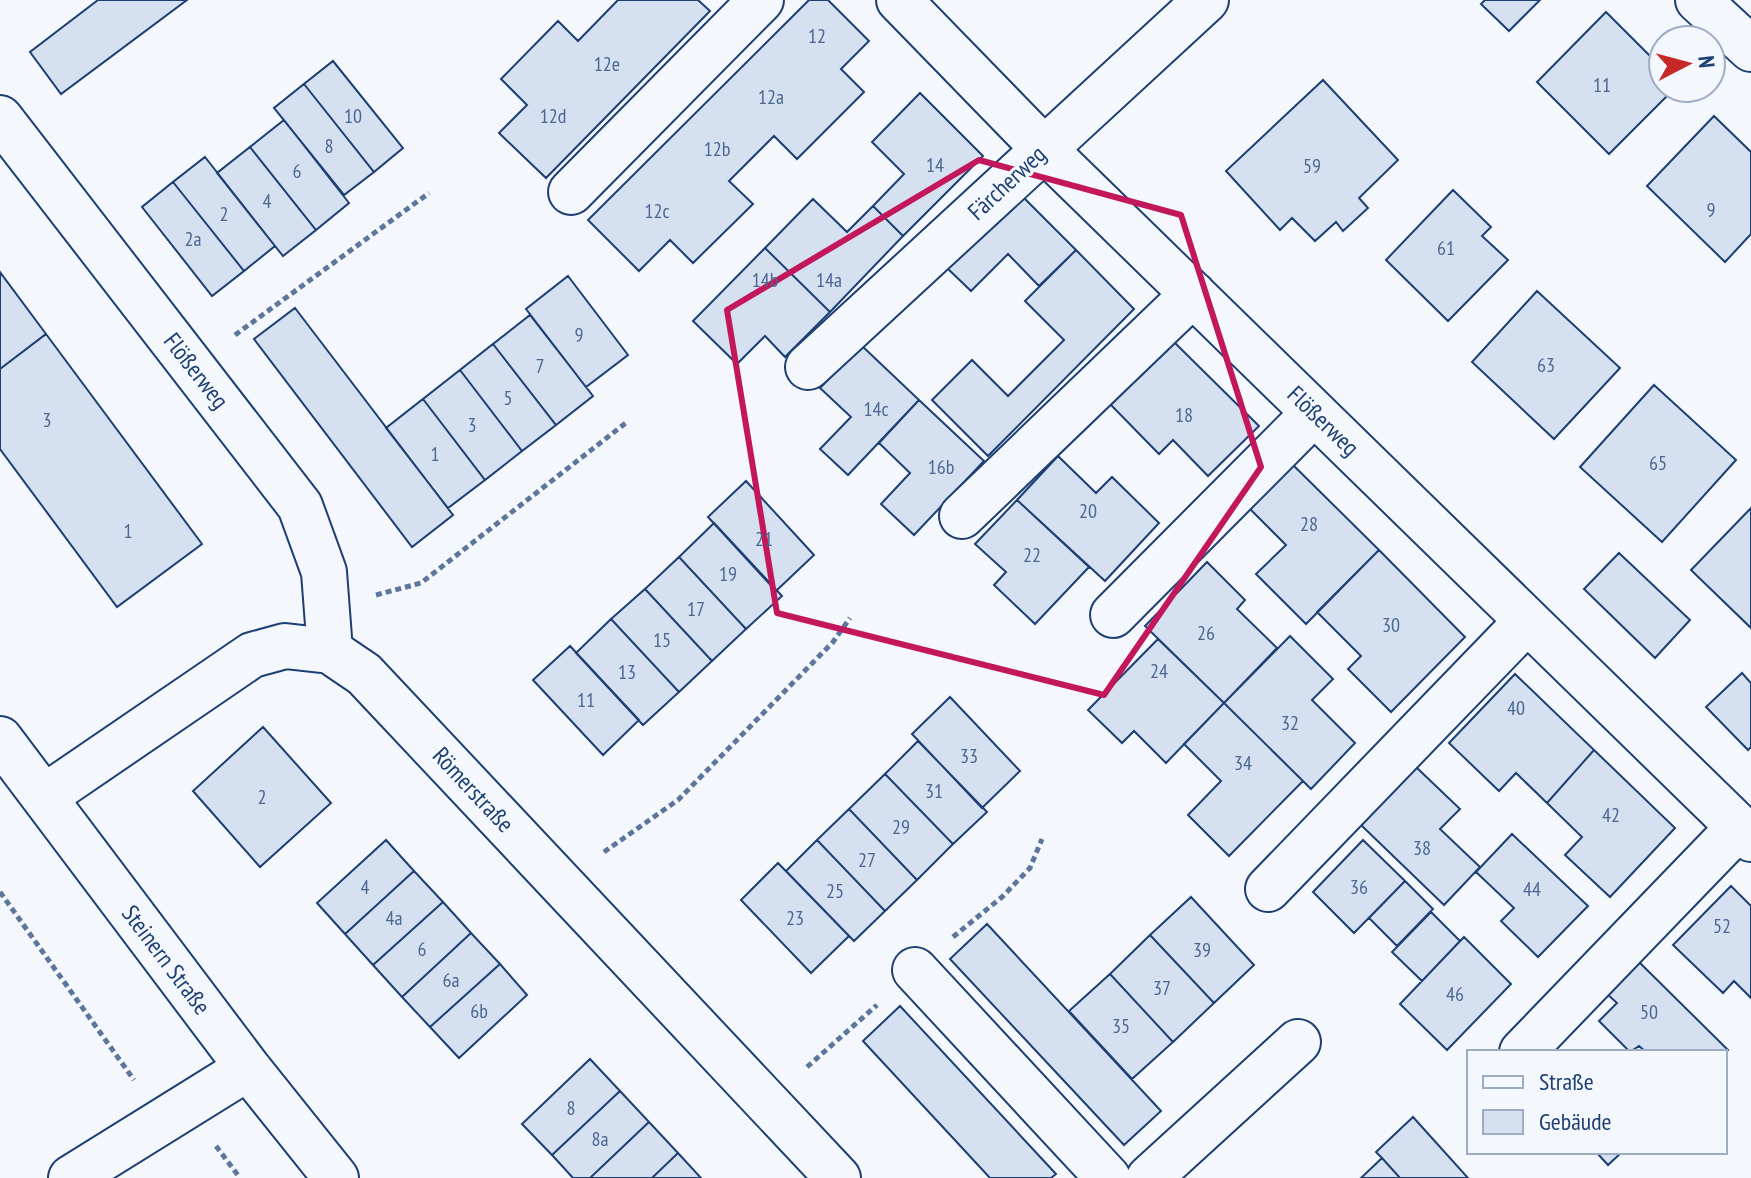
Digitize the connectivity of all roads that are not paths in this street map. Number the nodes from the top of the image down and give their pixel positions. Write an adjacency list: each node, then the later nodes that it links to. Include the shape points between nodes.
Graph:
1 (761, 0): 8 (street)
2 (899, 0): 7 (street, Flößerweg)
3 (1206, 0): 7 (street, Färcherweg)
4 (1698, 0): 5 (street)
5 (1751, 49)
6 (0, 118): 15 (street, Flößerweg, via 300,506 324,572)
7 (1044, 149): 9 (street, Flößerweg); 10 (street, Färcherweg)
8 (571, 192)
9 (1193, 294): 11 (street, Flößerweg); 12 (street)
10 (808, 367)
11 (1314, 413): 13 (street); 14 (street, Flößerweg)
12 (962, 516)
13 (1113, 615)
14 (1527, 621): 18 (street, Flößerweg); 19 (street)
15 (330, 651): 17 (street, Römerstraße, via 285,646 252,655); 26 (street, Römerstraße, via 364,674)
16 (0, 739): 17 (street, Steinern Straße)
17 (44, 797): 23 (street, Steinern Straße)
18 (1745, 833): 22 (street)
19 (1268, 889)
20 (915, 970): 27 (street)
21 (1298, 1042): 28 (street)
22 (1524, 1050)
23 (248, 1068): 24 (street); 25 (street, Steinern Straße)
24 (71, 1178)
25 (336, 1178)
26 (838, 1178)
27 (1108, 1178)
28 (1149, 1178)

